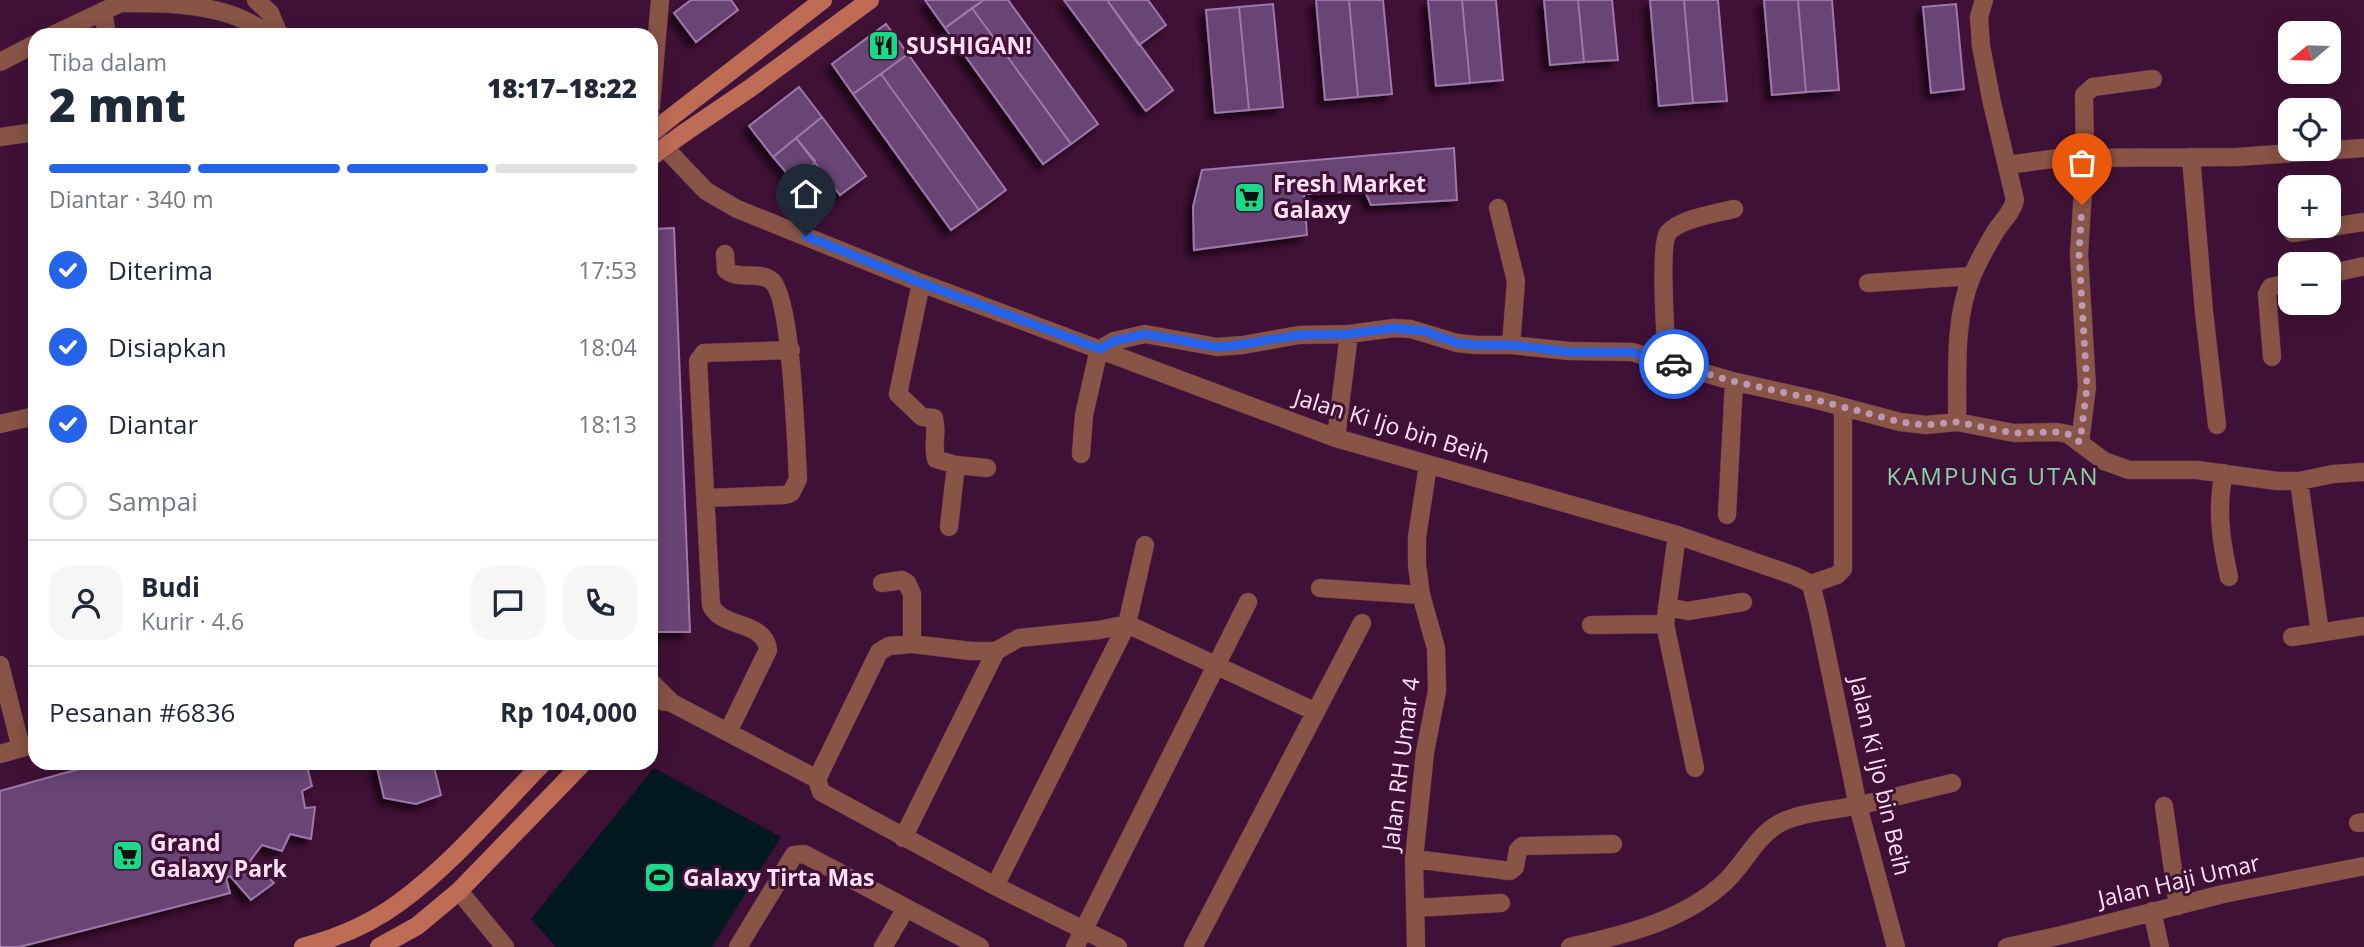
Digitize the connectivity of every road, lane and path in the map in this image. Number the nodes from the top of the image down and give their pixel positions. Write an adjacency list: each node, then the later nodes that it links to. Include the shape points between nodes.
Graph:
1 (256, 0): 11 (street, via 270,13)
2 (660, 0): 12 (street)
3 (823, 0): 15 (main road)
4 (870, 0): 17 (main road)
5 (1984, 0): 26 (street, via 1979,17 1981,46)
6 (125, 2): 7 (street); 10 (street, via 204,7)
7 (103, 11): 8 (street); 9 (street)
8 (68, 28)
9 (106, 28)
10 (258, 28)
11 (276, 28)
12 (658, 41)
13 (28, 48): 14 (street)
14 (0, 62)
15 (733, 69): 17 (main road); 18 (main road, bridge)
16 (2152, 79): 24 (street, via 2086,90)
17 (749, 89): 23 (main road, bridge)
18 (658, 128)
19 (28, 133): 20 (street)
20 (0, 137)
21 (658, 139): 35 (street, Jalan Ki Ijo bin Beih, via 706,191 737,209)
22 (2364, 148): 25 (street)
23 (658, 152)
24 (2085, 157): 25 (street); 26 (street); 51 (street, via 2079,254 2087,387)
25 (2191, 157): 49 (street)
26 (2007, 165): 34 (street, via 2014,205)
27 (1498, 208): 39 (street, via 1516,281)
28 (1734, 209): 43 (street, via 1682,223 1668,233 1664,278)
29 (2364, 222): 30 (street)
30 (2341, 226)
31 (725, 254): 40 (street, via 725,266 732,274 763,275 775,283)
32 (2364, 266): 33 (street)
33 (2341, 271)
34 (1971, 276): 36 (street); 47 (street, via 1960,325)
35 (921, 283): 41 (street, Jalan Ki Ijo bin Beih); 53 (street, via 898,394 922,417 934,418 936,459)
36 (1868, 283)
37 (2278, 285): 42 (street, via 2267,294)
38 (1349, 334): 39 (street, via 1394,328 1424,331 1457,343); 41 (street, via 1299,335 1217,347 1145,334); 50 (street)
39 (1511, 345): 43 (street, via 1569,352 1632,352)
40 (791, 349): 59 (street, via 798,479 792,493); 59 (street, via 704,353 698,360)
41 (1099, 349): 50 (street, Jalan Ki Ijo bin Beih); 52 (street, via 1084,415)
42 (2272, 357)
43 (1667, 362): 44 (street)
44 (1734, 382): 45 (street); 60 (street)
45 (1843, 407): 47 (street, via 1900,422); 66 (street, via 1843,569)
46 (28, 418): 48 (street)
47 (1956, 422): 51 (street, via 2014,433 2057,432)
48 (0, 424)
49 (2217, 425)
50 (1336, 438): 54 (street, Jalan Ki Ijo bin Beih)
51 (2080, 442): 57 (street, via 2104,461 2129,470)
52 (1081, 454)
53 (956, 465): 55 (street); 61 (street)
54 (1428, 465): 62 (street, Jalan Ki Ijo bin Beih); 68 (street, Jalan RH Umar 4, via 1417,537)
55 (987, 468)
56 (2364, 472): 58 (street)
57 (2224, 473): 58 (street); 64 (street, via 2218,496)
58 (2299, 481): 76 (street)
59 (707, 498): 86 (street, via 713,609 760,634 768,650)
60 (1727, 515)
61 (949, 527)
62 (1677, 535): 66 (street, Jalan Ki Ijo bin Beih); 71 (street)
63 (1145, 545): 73 (street)
64 (2229, 577)
65 (882, 583): 78 (street, via 902,580 909,587)
66 (1811, 584): 94 (street, Jalan Ki Ijo bin Beih)
67 (1320, 588): 68 (street)
68 (1421, 595): 98 (street, Jalan RH Umar 4, via 1436,648 1437,691 1425,752)
69 (1248, 602): 81 (street)
70 (1743, 602): 71 (street)
71 (1666, 615): 74 (street); 89 (street)
72 (1362, 623): 85 (street)
73 (1127, 624): 79 (street, via 1019,638); 81 (street); 100 (street)
74 (1591, 625)
75 (2364, 626): 76 (street)
76 (2320, 633): 77 (street)
77 (2292, 637)
78 (912, 644): 79 (street); 92 (street, via 879,652)
79 (996, 651): 96 (street)
80 (0, 665): 87 (street)
81 (1218, 666): 85 (street); 107 (street)
82 (658, 689): 84 (street)
83 (658, 700): 84 (street)
84 (672, 703): 86 (street)
85 (1316, 712): 116 (street)
86 (727, 732): 92 (street)
87 (28, 746): 88 (street)
88 (0, 754)
89 (1695, 768)
90 (536, 770): 108 (main road, via 399,903 354,929)
91 (576, 770): 101 (main road)
92 (817, 779): 96 (street, via 821,792)
93 (1952, 783): 94 (street)
94 (1858, 806): 118 (street, via 1808,813 1782,823 1769,830 1728,880 1699,901 1654,925); 119 (street, Jalan Ki Ijo bin Beih)
95 (2164, 806): 103 (street)
96 (903, 838): 100 (street)
97 (1613, 844): 98 (street, via 1522,846 1516,867 1510,870)
98 (1414, 859): 105 (street, Jalan RH Umar 4)
99 (2364, 866): 103 (street, Jalan Haji Umar)
100 (995, 886): 107 (street)
101 (459, 891): 109 (main road, via 417,926); 110 (street)
102 (1501, 903): 105 (street)
103 (2178, 906): 106 (street, Jalan Haji Umar)
104 (906, 908): 111 (street, via 804,854 794,855); 112 (street); 113 (street)
105 (1415, 908): 117 (street, Jalan RH Umar 4)
106 (2152, 911): 120 (street, Jalan Haji Umar); 121 (street)
107 (1084, 930): 114 (street); 115 (street)
108 (303, 947)
109 (379, 947)
110 (505, 947)
111 (738, 947)
112 (883, 947)
113 (980, 947)
114 (1075, 947)
115 (1118, 947)
116 (1193, 947)
117 (1416, 947)
118 (1570, 947)
119 (1896, 947)
120 (2007, 947)
121 (2160, 947)

